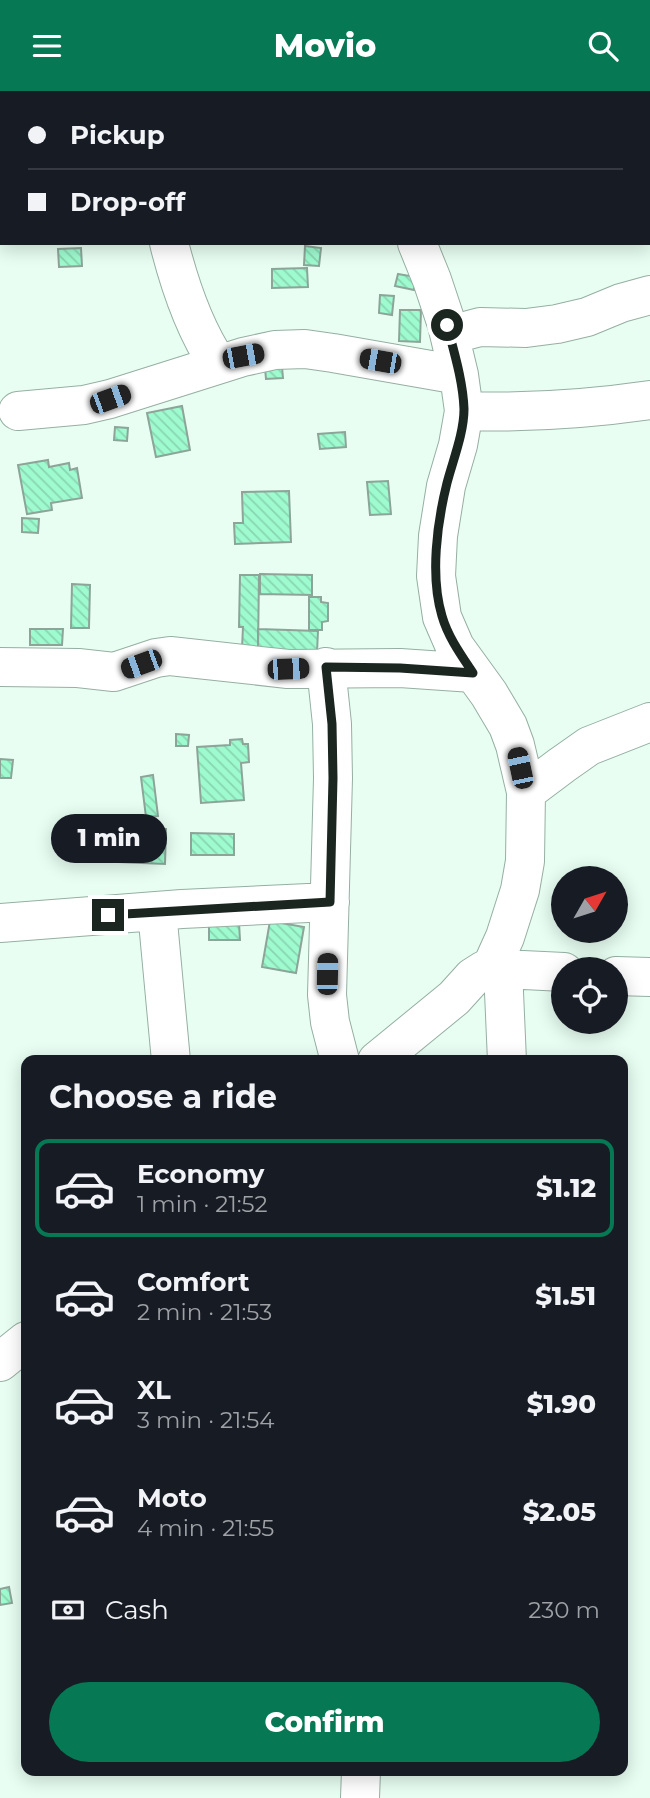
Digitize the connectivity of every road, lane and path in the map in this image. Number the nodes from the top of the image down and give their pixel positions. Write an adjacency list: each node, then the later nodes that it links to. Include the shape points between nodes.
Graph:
1 (169, 245): 5 (street, via 190,306)
2 (418, 245): 4 (street)
3 (650, 295): 4 (street, via 557,324 480,327)
4 (450, 335): 6 (street)
5 (218, 364): 6 (street, via 275,350 306,349); 8 (street, via 110,399)
6 (461, 393): 7 (street, via 524,412); 11 (street, via 458,445 446,486 436,576 442,617)
7 (650, 400)
8 (18, 411)
9 (0, 667): 10 (street, via 114,672 170,656 288,669)
10 (326, 667): 11 (street); 14 (street, via 333,778)
11 (473, 673): 13 (street, via 508,726)
12 (650, 722): 13 (street, via 589,746)
13 (526, 792): 17 (street, via 525,861)
14 (330, 902): 15 (street); 23 (street, via 327,996)
15 (157, 911): 16 (street); 22 (street)
16 (0, 923)
17 (497, 969): 18 (street); 21 (street, via 478,973); 26 (street)
18 (551, 971)
19 (628, 977): 20 (street)
20 (650, 978)
21 (454, 998): 24 (street); 25 (street)
22 (170, 1055)
23 (338, 1055)
24 (384, 1055)
25 (428, 1055)
26 (506, 1055)
27 (21, 1345): 28 (street)
28 (0, 1362)
29 (361, 1776): 30 (street)
30 (360, 1798)

